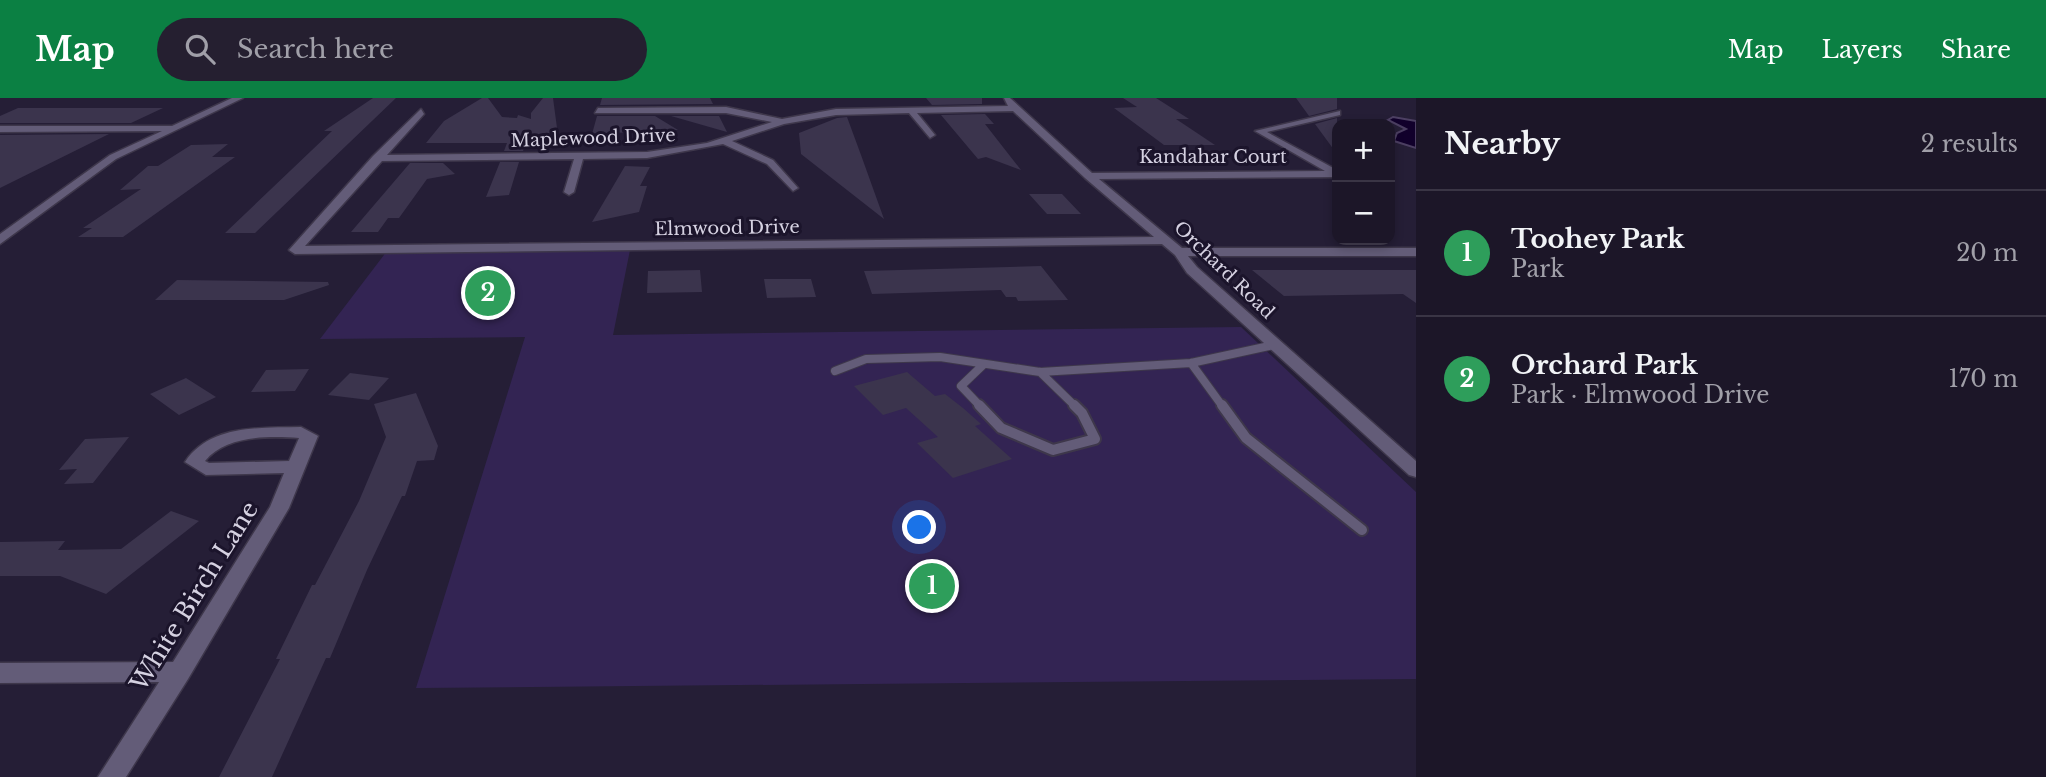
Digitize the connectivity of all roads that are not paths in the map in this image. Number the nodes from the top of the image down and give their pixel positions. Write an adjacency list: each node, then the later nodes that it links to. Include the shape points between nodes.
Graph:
1 (239, 98): 9 (street)
2 (1005, 98): 3 (street, Orchard Road)
3 (1015, 108): 4 (street, Maplewood Drive); 17 (street, Orchard Road)
4 (910, 109): 8 (street, Maplewood Drive, via 836,112); 11 (street)
5 (598, 111): 8 (street, via 726,110)
6 (421, 112): 13 (street)
7 (1337, 113): 15 (street, Kandahar Court, via 1259,131)
8 (782, 122): 12 (street, Maplewood Drive)
9 (173, 128): 10 (street); 20 (street, via 102,164)
10 (0, 129)
11 (930, 135)
12 (724, 141): 14 (street, Maplewood Drive, via 664,154); 18 (street, via 770,162)
13 (376, 158): 14 (street, Maplewood Drive); 21 (street, Elmwood Drive, via 295,250)
14 (579, 158): 19 (street)
15 (1332, 171)
16 (1332, 174): 17 (street, Kandahar Court)
17 (1089, 176): 21 (street, Orchard Road)
18 (793, 188)
19 (569, 192)
20 (0, 240)
21 (1166, 240): 22 (street, Orchard Road)
22 (1179, 252): 23 (street); 24 (street, Orchard Road, via 1192,270)
23 (1416, 252)
24 (1274, 345): 25 (lane); 30 (street, Orchard Road)
25 (1191, 363): 28 (lane); 31 (lane, via 1247,438)
26 (984, 364): 27 (lane, via 940,357 866,359); 28 (lane); 28 (lane, via 961,386 1001,428 1054,450 1095,439 1082,413)
27 (835, 371)
28 (1041, 372)
29 (295, 467): 29 (street, White Birch Lane, via 309,436 301,432 219,439 202,449 194,462 206,469); 32 (street, White Birch Lane, via 279,508)
30 (1416, 471)
31 (1362, 530)
32 (180, 672): 33 (street); 34 (street, White Birch Lane)
33 (0, 673)
34 (111, 777)

